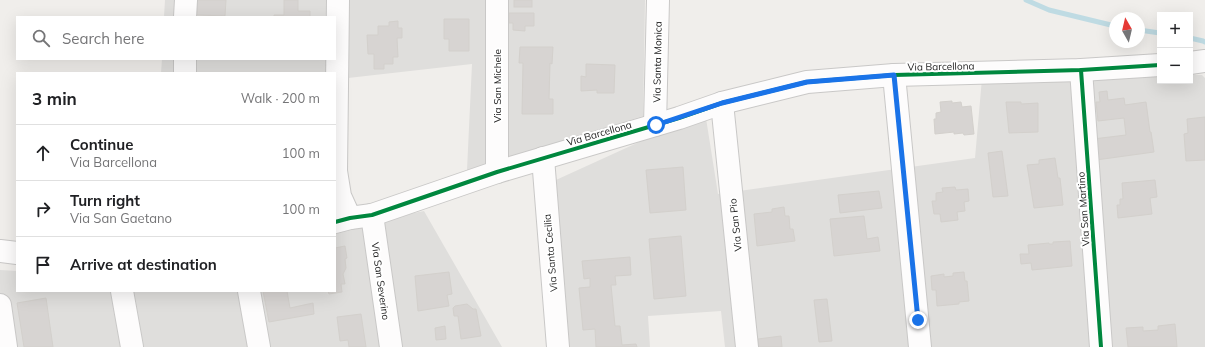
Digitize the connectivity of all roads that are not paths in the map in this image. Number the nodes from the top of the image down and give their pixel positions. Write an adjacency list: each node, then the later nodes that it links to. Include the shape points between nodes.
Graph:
1 (186, 0): 5 (street)
2 (338, 0): 18 (street, via 336,171)
3 (497, 0): 16 (street, Via San Michele)
4 (658, 0): 14 (street, Via Santa Monica)
5 (185, 16)
6 (185, 60): 11 (street)
7 (1193, 62): 8 (street)
8 (1205, 62)
9 (1157, 65): 10 (street, Via Barcellona)
10 (1080, 70): 12 (street, Via Barcellona); 31 (street, Via San Martino)
11 (184, 72)
12 (894, 75): 13 (street, Via Barcellona, via 807,82); 30 (street)
13 (722, 103): 14 (street, Via Barcellona); 29 (street, Via San Pio)
14 (656, 125): 15 (street, Via Barcellona)
15 (543, 158): 16 (street, Via Barcellona); 28 (street, Via Santa Cecilia)
16 (497, 172): 17 (street, Via Barcellona)
17 (372, 215): 18 (street, Via Barcellona); 27 (street, Via San Severino)
18 (342, 220)
19 (0, 251): 20 (street)
20 (16, 252)
21 (122, 292): 25 (street)
22 (249, 292): 26 (street)
23 (0, 305): 24 (street)
24 (6, 347)
25 (132, 347)
26 (259, 347)
27 (391, 347)
28 (558, 347)
29 (747, 347)
30 (920, 347)
31 (1101, 347)

